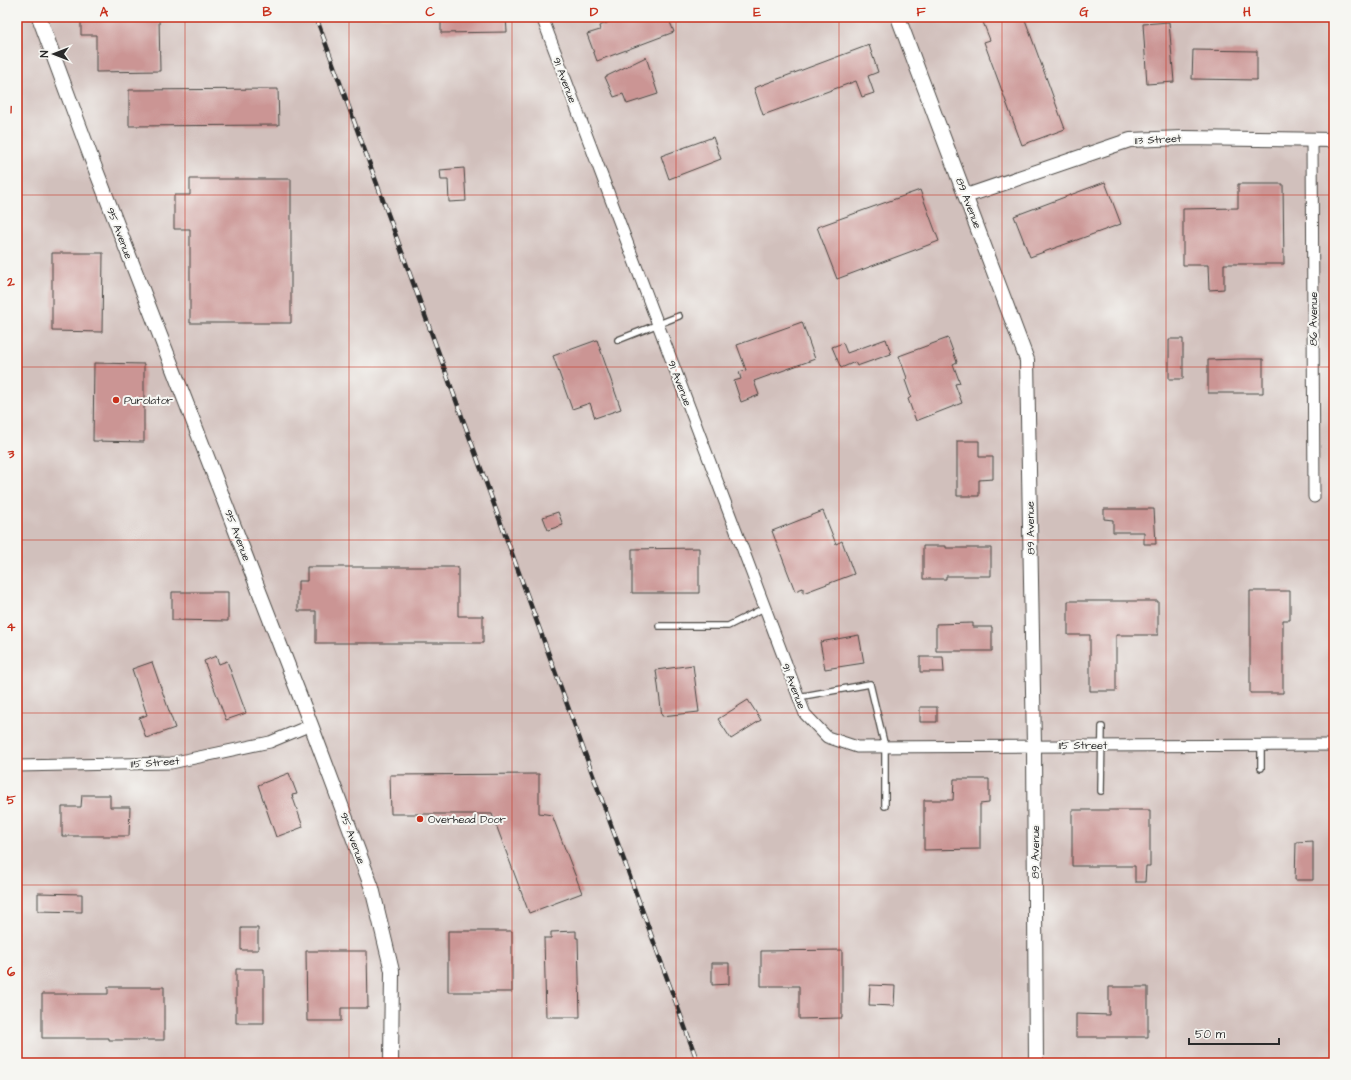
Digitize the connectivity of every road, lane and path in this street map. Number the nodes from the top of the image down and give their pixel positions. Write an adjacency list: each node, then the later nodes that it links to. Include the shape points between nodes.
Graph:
1 (38, 17): 14 (street, 95 Avenue)
2 (542, 17): 8 (street, 91 Avenue)
3 (898, 17): 6 (street, 89 Avenue)
4 (1312, 140): 5 (street, 113 Street); 6 (street, 113 Street, via 1130,140); 10 (street, 86 Avenue)
5 (1334, 140)
6 (966, 196): 20 (street, 89 Avenue, via 1027,360)
7 (678, 316): 8 (lane)
8 (657, 324): 9 (lane); 11 (street, 91 Avenue)
9 (618, 340)
10 (1314, 497)
11 (764, 608): 12 (lane, via 728,626); 13 (street, 91 Avenue)
12 (659, 626)
13 (798, 697): 16 (street, 91 Avenue, via 805,714 827,737); 21 (lane, via 870,684)
14 (311, 725): 22 (street, 115 Street, via 270,742 171,763); 26 (street, 95 Avenue, via 372,888 392,970)
15 (1102, 727): 17 (lane)
16 (832, 738): 21 (street, 115 Street, via 857,747)
17 (1102, 745): 18 (street, 115 Street); 20 (street, 115 Street); 24 (lane)
18 (1261, 745): 19 (street, 115 Street); 23 (lane)
19 (1334, 745)
20 (1034, 746): 21 (street, 115 Street); 27 (street, 89 Avenue)
21 (886, 747): 25 (lane)
22 (17, 766)
23 (1261, 768)
24 (1101, 791)
25 (886, 806)
26 (391, 1063)
27 (1036, 1063)

